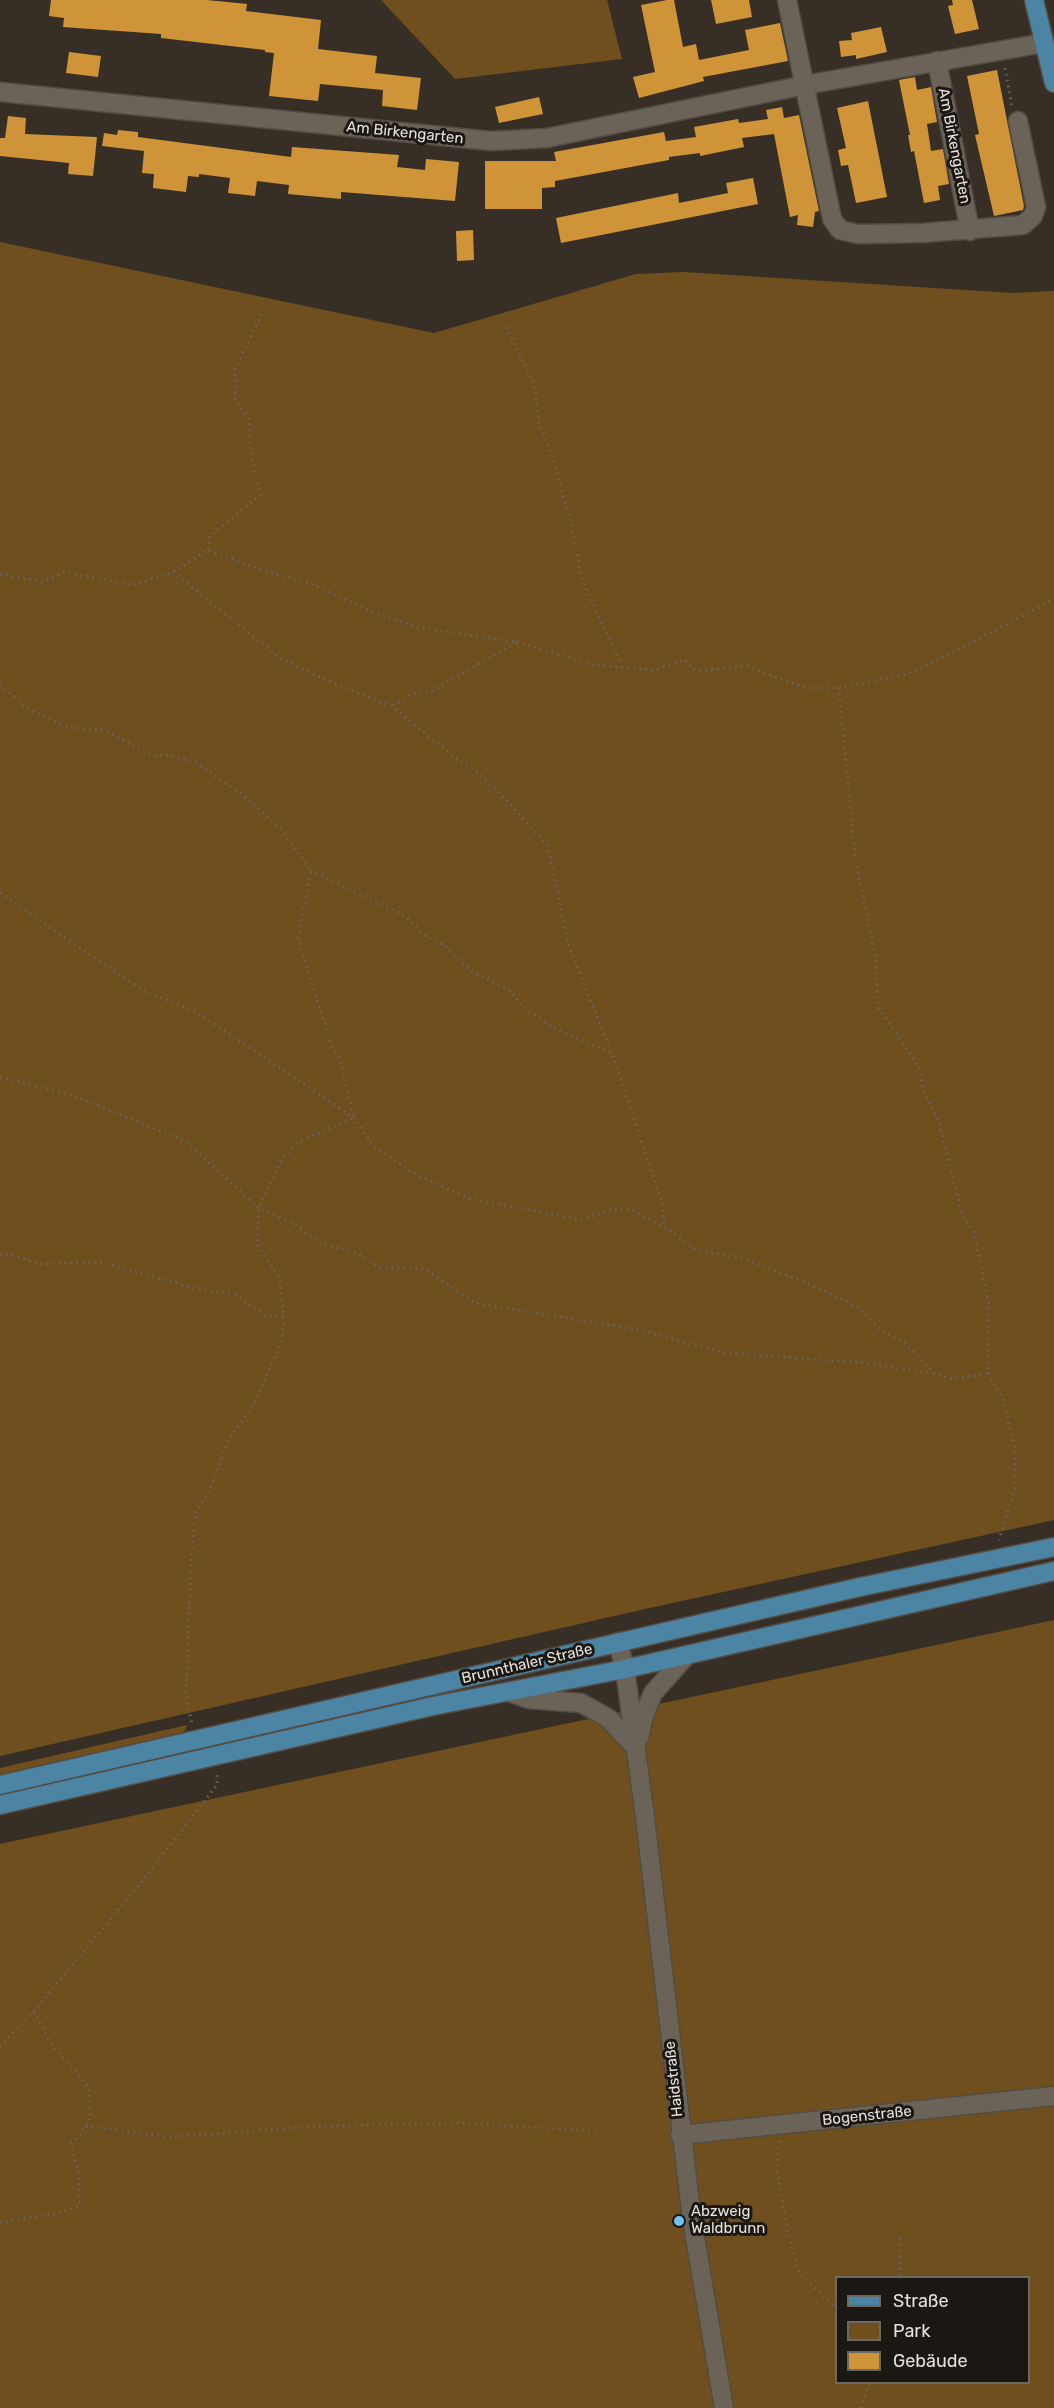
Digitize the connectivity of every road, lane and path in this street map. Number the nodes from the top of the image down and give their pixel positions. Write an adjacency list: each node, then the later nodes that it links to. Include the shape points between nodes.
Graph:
1 (787, 0): 7 (street)
2 (1034, 0): 3 (main road)
3 (1044, 43): 4 (street, Am Birkengarten); 6 (main road)
4 (1002, 50): 5 (street, Am Birkengarten); 9 (path)
5 (938, 61): 7 (street, Am Birkengarten); 10 (street, Am Birkengarten)
6 (1054, 83)
7 (805, 85): 8 (street, Am Birkengarten, via 547,138 491,141); 10 (street, via 832,219 840,230 858,234)
8 (0, 92)
9 (1018, 121): 10 (street, via 1034,191 1033,216 1023,225)
10 (969, 231)
11 (265, 308): 13 (path, via 235,368 235,399 250,421 249,442 260,495 210,536)
12 (506, 327): 18 (path, via 534,384 539,424 571,523 582,579)
13 (208, 550): 14 (path); 17 (path, via 312,584 415,627)
14 (173, 573): 15 (path, via 134,585 64,572 43,582); 21 (path, via 280,658)
15 (0, 574)
16 (1054, 599): 20 (path, via 922,667)
17 (517, 642): 18 (path, via 594,665); 21 (path, via 430,692 412,694)
18 (621, 665): 20 (path, via 653,670 684,660 696,671 748,666 805,688)
19 (0, 685): 22 (path, via 30,710 71,728 105,730 151,756 168,755 197,763 242,794 280,828)
20 (839, 688): 31 (path, via 855,857 874,955 878,1006 919,1068 924,1092 938,1119 962,1214 974,1232 989,1304)
21 (392, 706): 24 (path, via 475,770 548,846 568,943)
22 (311, 870): 24 (path, via 406,917 423,935 444,945 471,970 511,991 522,1006 554,1028); 26 (path, via 298,938 330,1042 339,1058)
23 (0, 893): 26 (path, via 145,992 195,1011)
24 (612, 1054): 28 (path, via 663,1203)
25 (0, 1077): 27 (path, via 69,1094 185,1141)
26 (354, 1118): 27 (path, via 300,1141 282,1158); 28 (path, via 373,1145 411,1172 471,1199 581,1220 614,1209 634,1210)
27 (259, 1208): 30 (path, via 257,1244 279,1278); 32 (path, via 294,1224 318,1242 359,1254 378,1267 425,1269 475,1303 641,1330 726,1353 867,1363)
28 (665, 1227): 32 (path, via 696,1250 738,1257 856,1306 883,1332 906,1344)
29 (0, 1254): 30 (path, via 40,1264 99,1262 207,1291 234,1294 266,1316)
30 (284, 1316): 40 (path, via 282,1339 256,1401 228,1441 213,1483 196,1512 186,1696)
31 (988, 1373): 32 (path, via 953,1379); 33 (path, via 1004,1402 1015,1449 1015,1486)
32 (935, 1374)
33 (1001, 1530)
34 (1054, 1547): 36 (main road, Brunnthaler Straße)
35 (1054, 1571): 37 (main road, Brunnthaler Straße)
36 (618, 1642): 38 (street, Haidstraße); 42 (main road, Brunnthaler Straße)
37 (687, 1654): 38 (main road, Brunnthaler Straße); 41 (street, Haidstraße, via 653,1693)
38 (625, 1669): 39 (main road, Brunnthaler Straße); 41 (street, Haidstraße)
39 (509, 1692): 41 (street, via 530,1699 581,1703 608,1718); 44 (main road, Brunnthaler Straße)
40 (191, 1718)
41 (636, 1748): 51 (street, Haidstraße)
42 (0, 1785)
43 (217, 1785): 45 (path)
44 (0, 1805)
45 (34, 2011): 46 (path); 49 (path, via 50,2043 88,2087 91,2116)
46 (0, 2046)
47 (1054, 2096): 48 (street, Bogenstraße)
48 (780, 2125): 51 (street, Bogenstraße); 55 (path, via 777,2171 799,2273)
49 (86, 2126): 50 (path, via 170,2137 318,2126 458,2123); 52 (path, via 71,2144 79,2175 79,2206 55,2214)
50 (596, 2131)
51 (680, 2135): 57 (street, Haidstraße)
52 (0, 2222)
53 (899, 2238): 54 (path)
54 (900, 2276)
55 (835, 2306)
56 (868, 2384): 58 (path)
57 (724, 2408)
58 (861, 2408)

